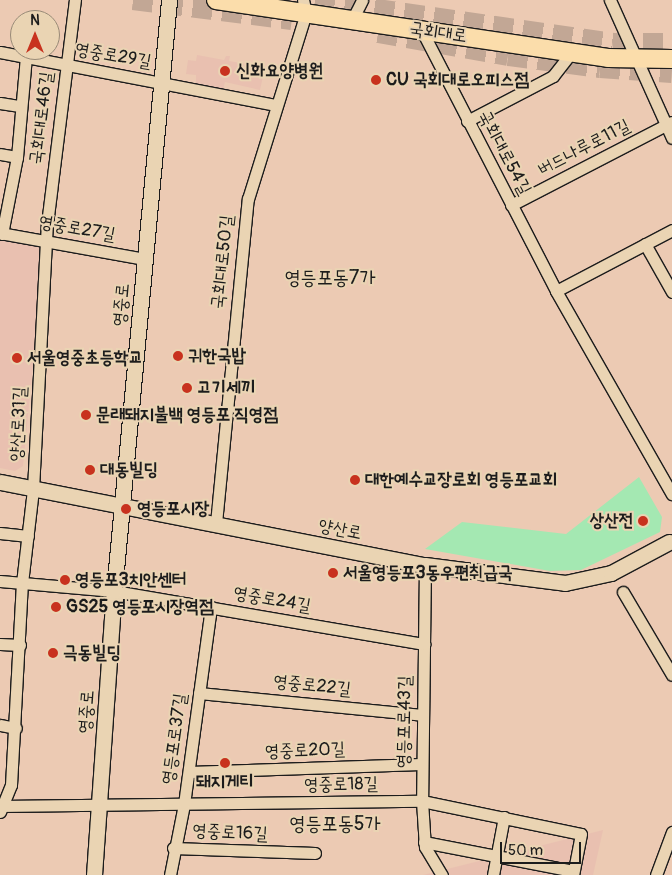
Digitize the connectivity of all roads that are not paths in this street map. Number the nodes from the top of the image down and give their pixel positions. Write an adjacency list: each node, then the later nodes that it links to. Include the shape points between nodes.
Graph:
1 (75, 0): 14 (street, 국회대로46길)
2 (169, 0): 15 (main road, 영중로)
3 (216, 0): 6 (main road, 국회대로)
4 (362, 0): 7 (street)
5 (610, 0): 13 (street)
6 (305, 7): 7 (main road, 국회대로); 17 (street, 국회대로50길)
7 (352, 20): 8 (main road, 국회대로)
8 (422, 31): 9 (main road, 국회대로); 19 (street, 국회대로54길)
9 (571, 53): 13 (main road, 국회대로); 19 (street, via 553,76)
10 (672, 59): 13 (main road, 국회대로)
11 (26, 60): 18 (street, 영중로27길)
12 (41, 60): 14 (street, 영중로29길)
13 (636, 60): 20 (street)
14 (66, 65): 15 (street, 영중로29길); 27 (street, 국회대로46길)
15 (162, 82): 17 (street); 29 (main road, 영중로)
16 (0, 103): 18 (street)
17 (275, 105): 36 (street, 국회대로50길, via 248,198)
18 (20, 106): 23 (street, 영중로27길)
19 (467, 121): 24 (street, 국회대로54길)
20 (669, 124): 21 (street); 24 (street, 버드나루로11길)
21 (672, 138)
22 (0, 154): 23 (street)
23 (17, 157): 26 (street, 영중로27길)
24 (511, 205): 30 (street, 국회대로54길)
25 (672, 230): 28 (street)
26 (1, 233): 27 (street, 영중로27길)
27 (46, 241): 29 (street, 영중로27길); 33 (street, 양산로31길)
28 (645, 244): 30 (street); 31 (street)
29 (145, 259): 35 (main road, 영중로)
30 (556, 291): 34 (street, 국회대로54길)
31 (672, 292)
32 (0, 482): 33 (main road, 양산로)
33 (33, 489): 35 (main road, 양산로); 38 (street, 양산로31길)
34 (672, 494)
35 (122, 507): 36 (main road, 양산로); 43 (main road, 영중로)
36 (216, 522): 40 (main road, 양산로)
37 (0, 533): 38 (street)
38 (28, 536): 42 (street, 양산로31길)
39 (670, 541): 40 (main road, 양산로, via 611,572 565,583)
40 (425, 565): 47 (street, 영등포로43길)
41 (0, 581): 42 (street)
42 (22, 583): 43 (street); 48 (street, 양산로31길)
43 (114, 591): 45 (street, 영중로24길); 58 (main road, 영중로)
44 (623, 592): 49 (street)
45 (211, 607): 47 (street, 영중로24길); 50 (street, 영등포로37길)
46 (0, 644): 48 (street)
47 (425, 644): 51 (street, 영등포로43길)
48 (20, 645): 53 (street, 양산로31길)
49 (672, 676)
50 (199, 693): 51 (street, 영중로22길); 55 (street, 영등포로37길)
51 (422, 715): 54 (street, 영등포로43길)
52 (0, 725): 53 (street)
53 (16, 728): 59 (street, 양산로31길, via 11,785)
54 (421, 764): 55 (street, 영중로20길); 56 (street, 영등포로43길)
55 (189, 772): 57 (street, 영등포로37길)
56 (422, 801): 57 (street, 영중로18길); 60 (street, 영중로18길); 62 (street, 영등포로43길)
57 (184, 804): 58 (street, 영중로18길); 63 (street, 영등포로37길)
58 (99, 806): 59 (street); 67 (main road, 영중로)
59 (1, 808)
60 (504, 817): 65 (street); 66 (street, 영중로18길, via 580,834)
61 (672, 832): 71 (street)
62 (424, 842): 65 (street); 69 (street, 영등포로43길, via 431,861)
63 (173, 848): 64 (street, 영중로16길); 68 (street, 영등포로37길)
64 (315, 853)
65 (496, 857): 66 (street); 70 (street)
66 (573, 873)
67 (94, 875)
68 (170, 875)
69 (442, 875)
70 (493, 875)
71 (656, 875)

